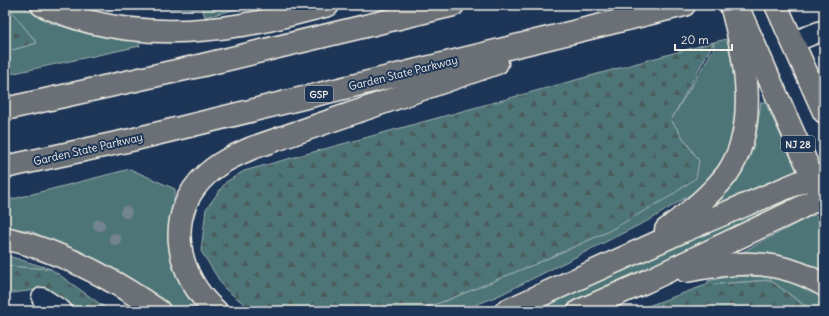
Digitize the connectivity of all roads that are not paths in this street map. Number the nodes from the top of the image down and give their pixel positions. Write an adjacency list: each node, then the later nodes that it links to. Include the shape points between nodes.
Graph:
1 (42, 5): 2 (main road, via 107,26 172,30 243,25)
2 (328, 5)
3 (453, 5): 11 (main road)
4 (684, 5): 8 (main road, Garden State Parkway / GSP)
5 (731, 5): 16 (main road, via 743,62 747,107 744,134 734,161 719,184 695,207 662,233)
6 (736, 5): 14 (main road, NJ 28)
7 (776, 5): 10 (main road)
8 (633, 17): 13 (main road, Garden State Parkway / GSP, via 130,140); 22 (main road, via 269,142 237,154 215,167 189,197 183,212 179,236 186,270 198,291)
9 (824, 30): 10 (lane)
10 (793, 42): 12 (main road)
11 (5, 109)
12 (824, 112)
13 (5, 167)
14 (821, 189): 16 (main road, via 762,198); 17 (main road, via 796,210)
15 (5, 238): 21 (main road, via 50,251 91,269)
16 (621, 259): 23 (main road)
17 (645, 282): 18 (main road, via 700,268 756,263 786,268); 24 (main road)
18 (824, 284)
19 (42, 298): 20 (lane)
20 (62, 311)
21 (159, 311)
22 (216, 311)
23 (506, 311)
24 (579, 311)

